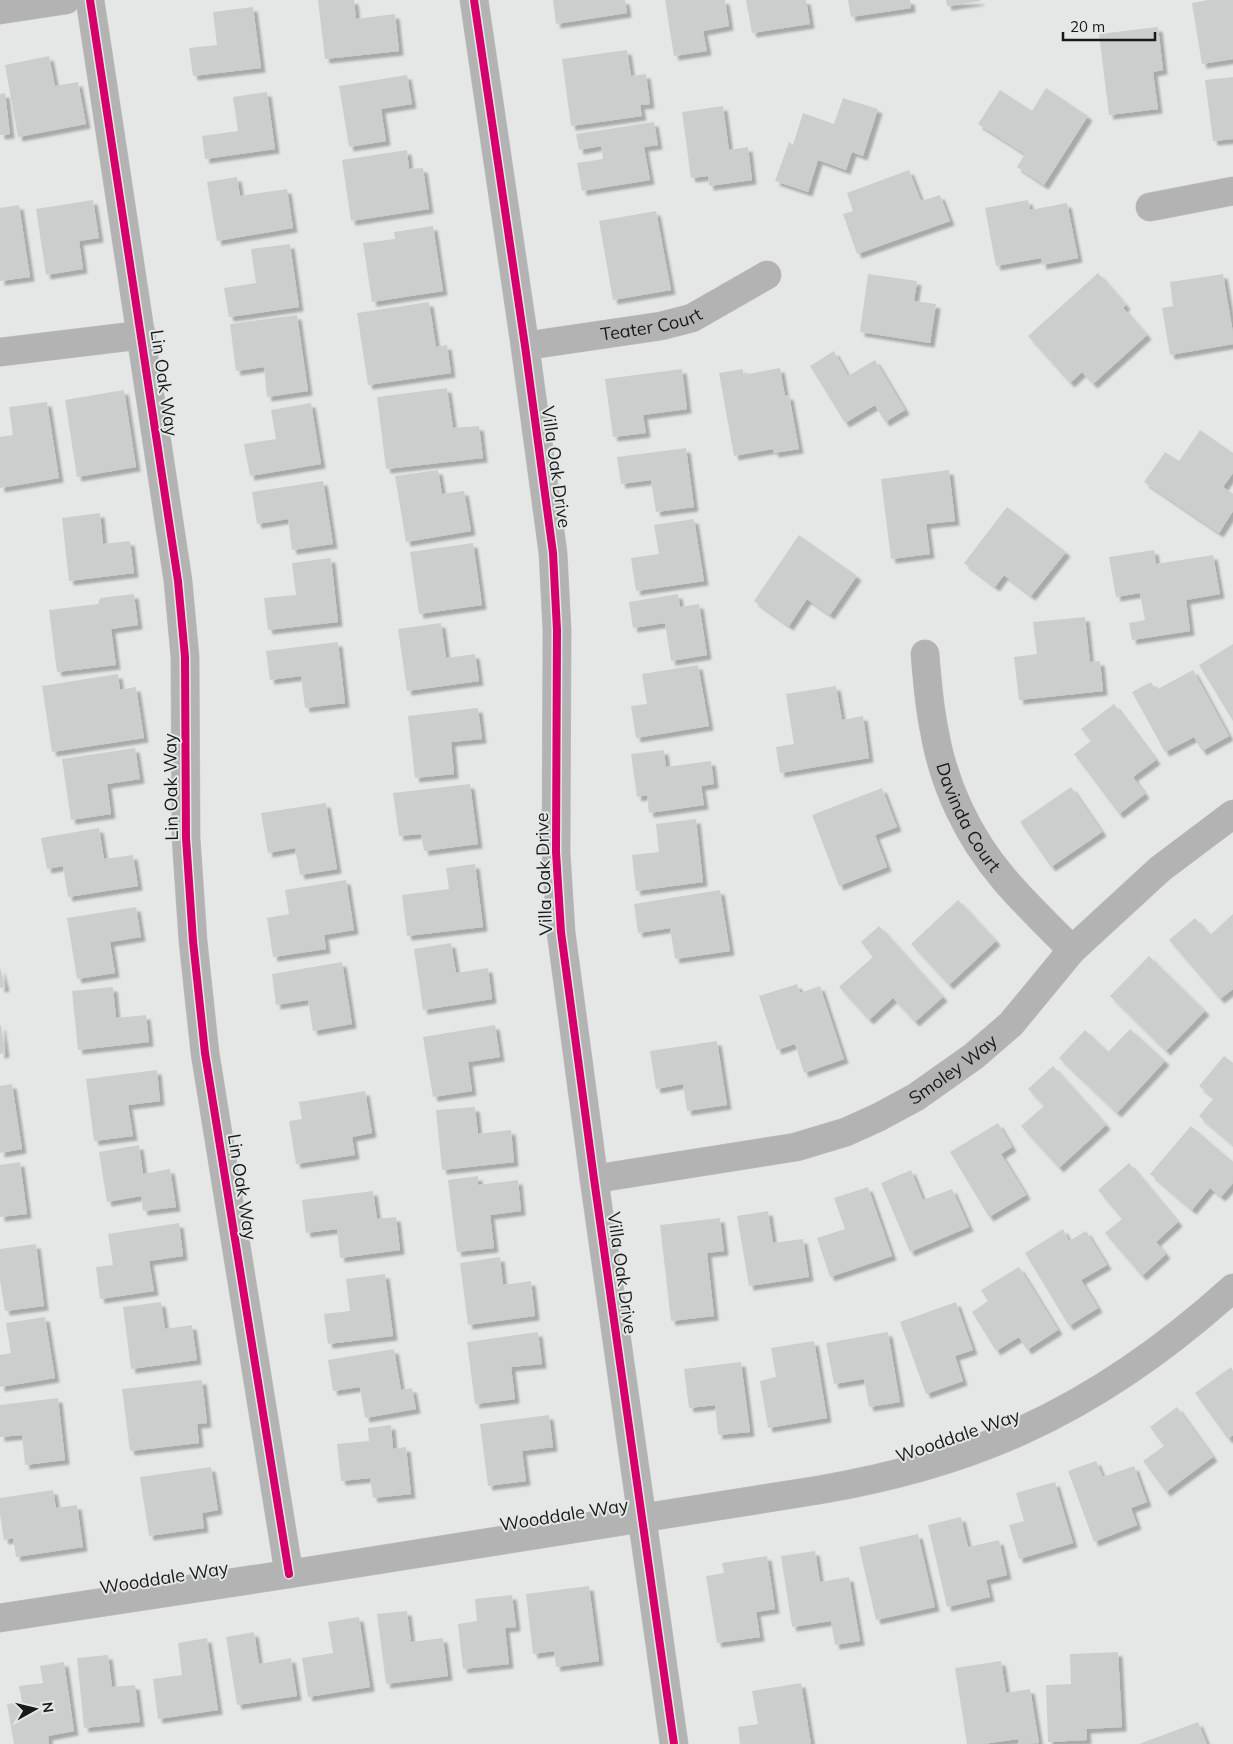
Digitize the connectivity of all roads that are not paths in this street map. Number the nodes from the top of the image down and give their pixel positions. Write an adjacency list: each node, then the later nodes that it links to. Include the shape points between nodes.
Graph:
1 (66, 0): 4 (street)
2 (90, 0): 8 (street, Lin Oak Way)
3 (474, 0): 9 (street, Villa Oak Drive)
4 (0, 10)
5 (1233, 191): 6 (street)
6 (1150, 208)
7 (767, 275): 9 (street, Teater Court, via 692,318 661,326)
8 (142, 335): 10 (street); 17 (street, Lin Oak Way, via 179,590 185,658 187,847 204,1043)
9 (525, 346): 14 (street, Villa Oak Drive, via 556,588 556,852 561,932)
10 (0, 352)
11 (925, 654): 13 (street, Davinda Court, via 936,739 950,789 962,815 1004,879)
12 (1233, 814): 13 (street, Smoley Way, via 1160,869)
13 (1072, 950): 14 (street, Smoley Way, via 1011,1024 936,1084 879,1117 846,1132 796,1148)
14 (594, 1179): 16 (street, Villa Oak Drive)
15 (1233, 1288): 16 (street, Wooddale Way, via 1140,1363 1062,1411 984,1446 852,1484)
16 (642, 1517): 17 (street, Wooddale Way); 19 (street, Villa Oak Drive)
17 (289, 1574): 18 (street, Wooddale Way)
18 (0, 1618)
19 (674, 1744)

